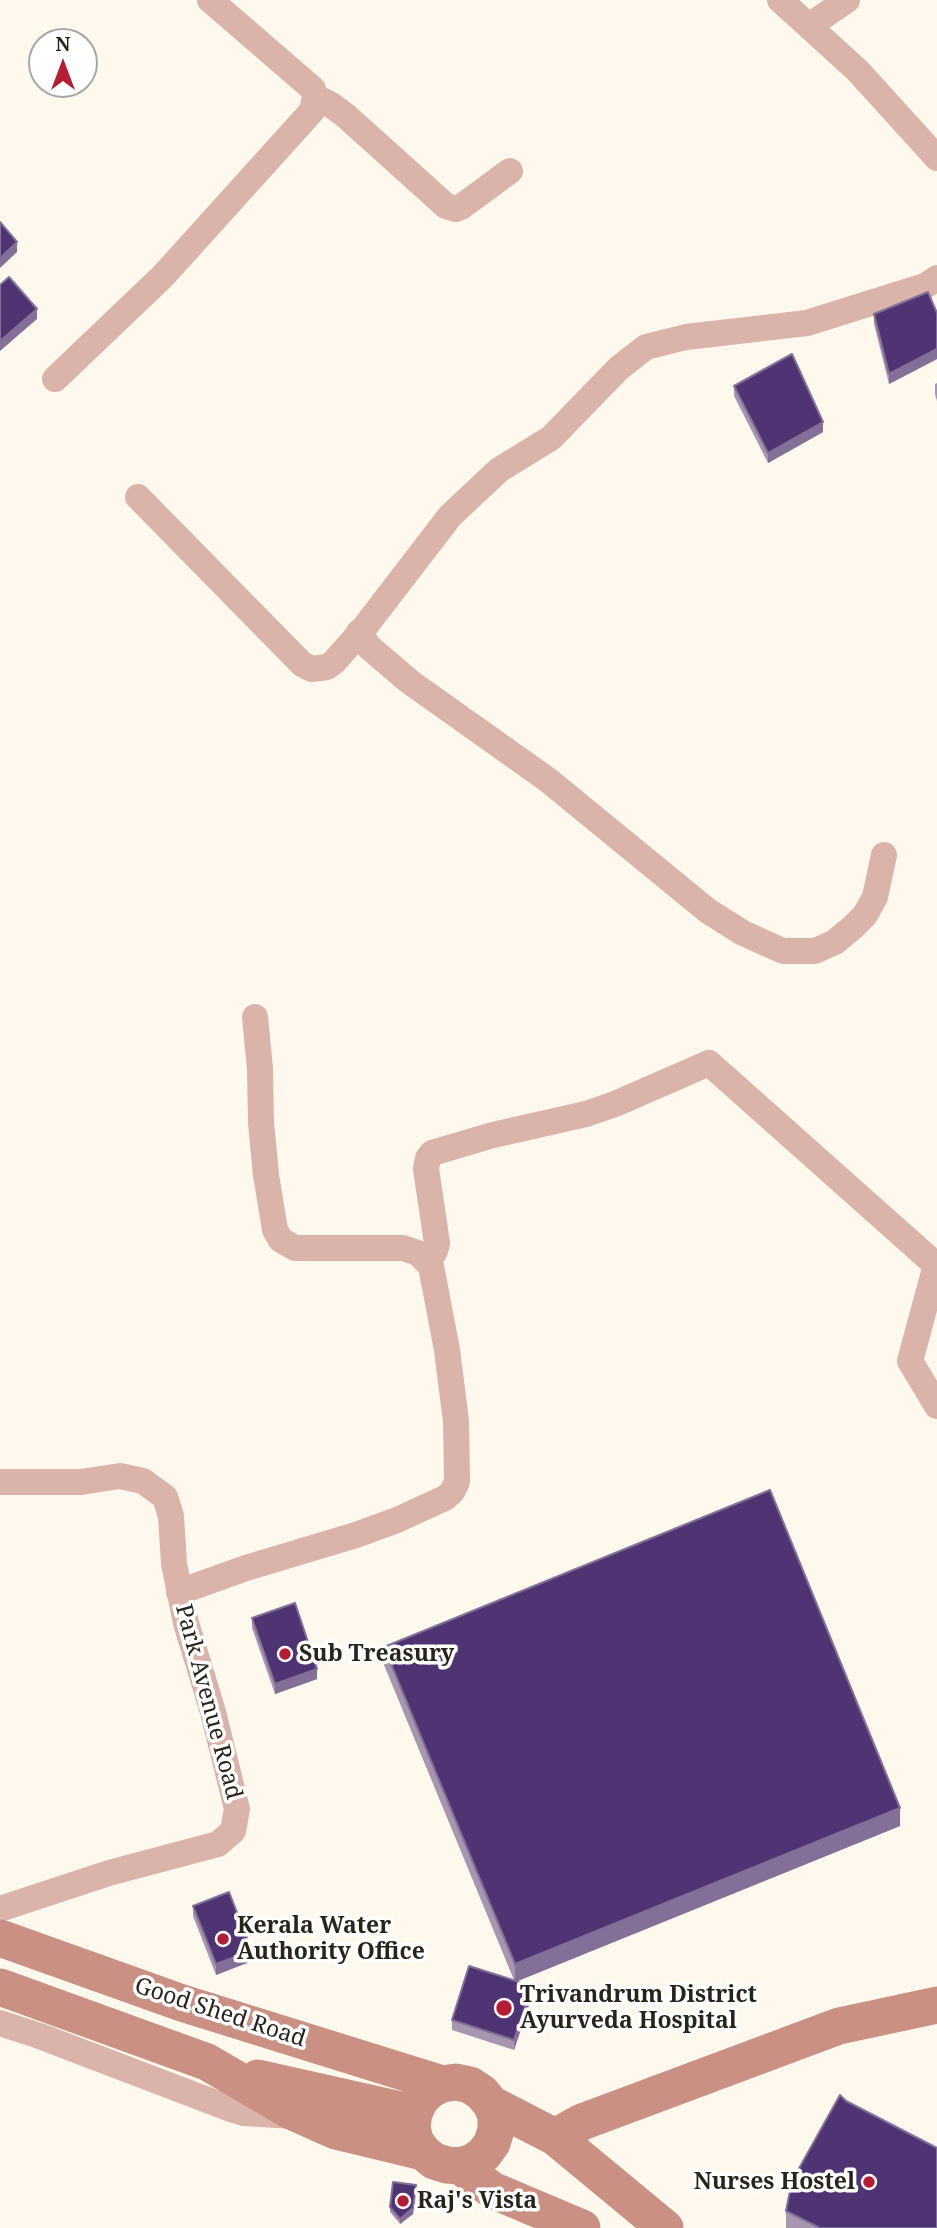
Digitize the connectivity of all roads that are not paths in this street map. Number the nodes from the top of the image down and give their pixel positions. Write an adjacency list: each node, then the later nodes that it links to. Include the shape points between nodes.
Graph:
1 (210, 0): 5 (street, via 313,89)
2 (780, 0): 4 (street)
3 (847, 0): 4 (street)
4 (809, 26): 6 (street, via 858,71)
5 (315, 97): 7 (street, via 346,116 446,206 461,207); 9 (street, via 312,111 163,276)
6 (937, 158)
7 (510, 171)
8 (937, 278): 11 (street, via 925,286 807,323 686,337 646,347 619,368 551,438 499,470 450,516)
9 (55, 379)
10 (138, 497): 11 (street, via 304,666 327,667)
11 (359, 632): 12 (street, via 369,647 410,682 548,780 708,911 783,951 815,951 853,927 875,897)
12 (884, 855)
13 (254, 1017): 14 (street, via 266,1175 277,1235 300,1249 403,1248)
14 (428, 1262): 15 (street, via 437,1243 425,1169 432,1153 586,1114 709,1063 936,1265 910,1361); 17 (street, via 438,1292 456,1421 457,1478 452,1492 356,1535)
15 (937, 1406)
16 (0, 1482): 17 (street, Park Avenue Road, via 81,1482 120,1476 149,1485 165,1497 169,1508)
17 (178, 1592): 18 (street, Park Avenue Road, via 231,1783 237,1809 233,1830 218,1844 108,1872)
18 (0, 1909)
19 (0, 1938): 24 (main road, Good Shed Road, via 182,2003)
20 (0, 1987): 23 (main road)
21 (937, 2005): 28 (main road, via 839,2026 582,2122)
22 (0, 2024): 27 (street, via 244,2113)
23 (207, 2062): 26 (main road, via 267,2081); 27 (main road)
24 (442, 2084): 25 (main road, via 470,2085); 26 (main road, via 419,2100)
25 (491, 2104): 28 (main road); 30 (main road, via 496,2116 492,2143 473,2162)
26 (414, 2113): 29 (main road, via 415,2141)
27 (300, 2116): 29 (main road, via 336,2131)
28 (555, 2137): 32 (main road)
29 (423, 2152): 30 (main road, via 434,2161)
30 (460, 2166): 31 (main road, via 492,2190)
31 (582, 2228)
32 (665, 2228)

